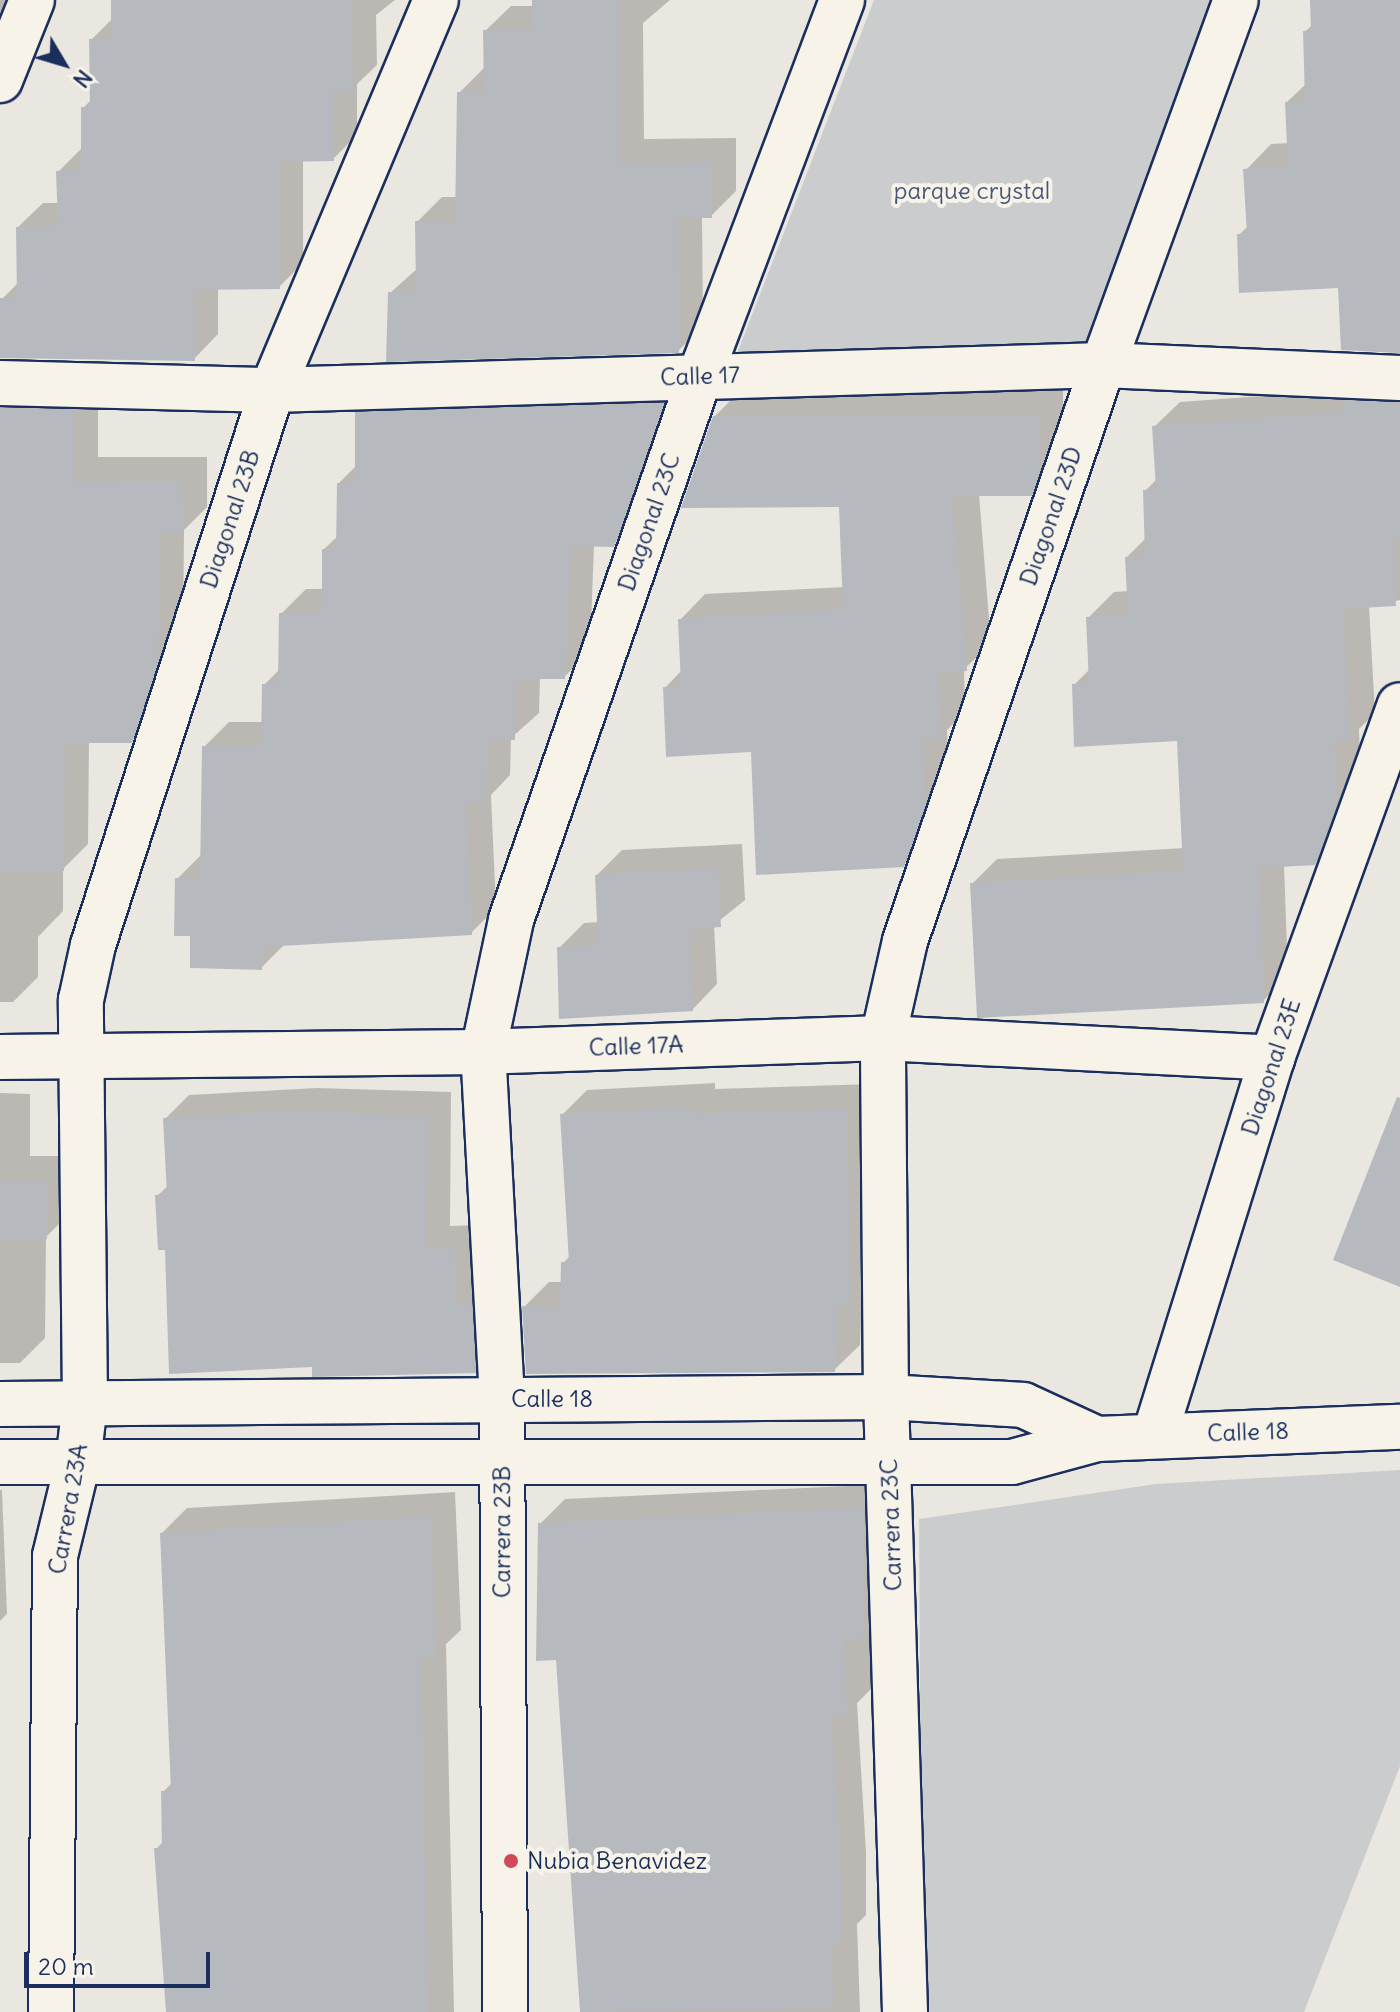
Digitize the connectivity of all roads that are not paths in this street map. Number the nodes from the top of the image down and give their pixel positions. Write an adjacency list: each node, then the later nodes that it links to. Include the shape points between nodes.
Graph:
1 (32, 0): 5 (street)
2 (436, 0): 10 (street, Diagonal 23B)
3 (842, 0): 7 (street, Diagonal 23C)
4 (1236, 0): 6 (street, Diagonal 23D)
5 (0, 80)
6 (1103, 365): 7 (street, Calle 17); 8 (street, Calle 17); 12 (street, Diagonal 23D, via 905,941)
7 (700, 376): 10 (street, Calle 17); 13 (street, Diagonal 23C, via 511,920)
8 (1400, 378)
9 (0, 383): 10 (street, Calle 17)
10 (272, 390): 14 (street, Diagonal 23B, via 93,945 81,1000)
11 (1400, 705): 16 (street, Diagonal 23E)
12 (883, 1038): 13 (street, Calle 17A); 16 (street, Calle 17A); 17 (street, Carrera 23C)
13 (483, 1052): 14 (street, Calle 17A); 18 (street, Carrera 23B)
14 (82, 1055): 15 (street, Calle 17A); 19 (street, Carrera 23A)
15 (0, 1057)
16 (1272, 1058): 22 (street, Diagonal 23E)
17 (886, 1397): 18 (street, Calle 18); 23 (street, Calle 18, via 1023,1405); 26 (street, Carrera 23C)
18 (502, 1399): 19 (street, Calle 18); 27 (street, Carrera 23B)
19 (85, 1403): 20 (street, Calle 18); 25 (street, Carrera 23A)
20 (0, 1404)
21 (1400, 1427): 22 (street, Calle 18)
22 (1155, 1434): 23 (street, Calle 18)
23 (1097, 1439): 26 (street, Calle 18, via 1012,1462)
24 (0, 1462): 25 (street, Calle 18)
25 (78, 1462): 27 (street, Calle 18); 28 (street, Carrera 23A, via 55,1556)
26 (889, 1462): 27 (street, Calle 18); 30 (street, Carrera 23C)
27 (502, 1464): 29 (street, Carrera 23B)
28 (51, 2012)
29 (505, 2012)
30 (905, 2012)

